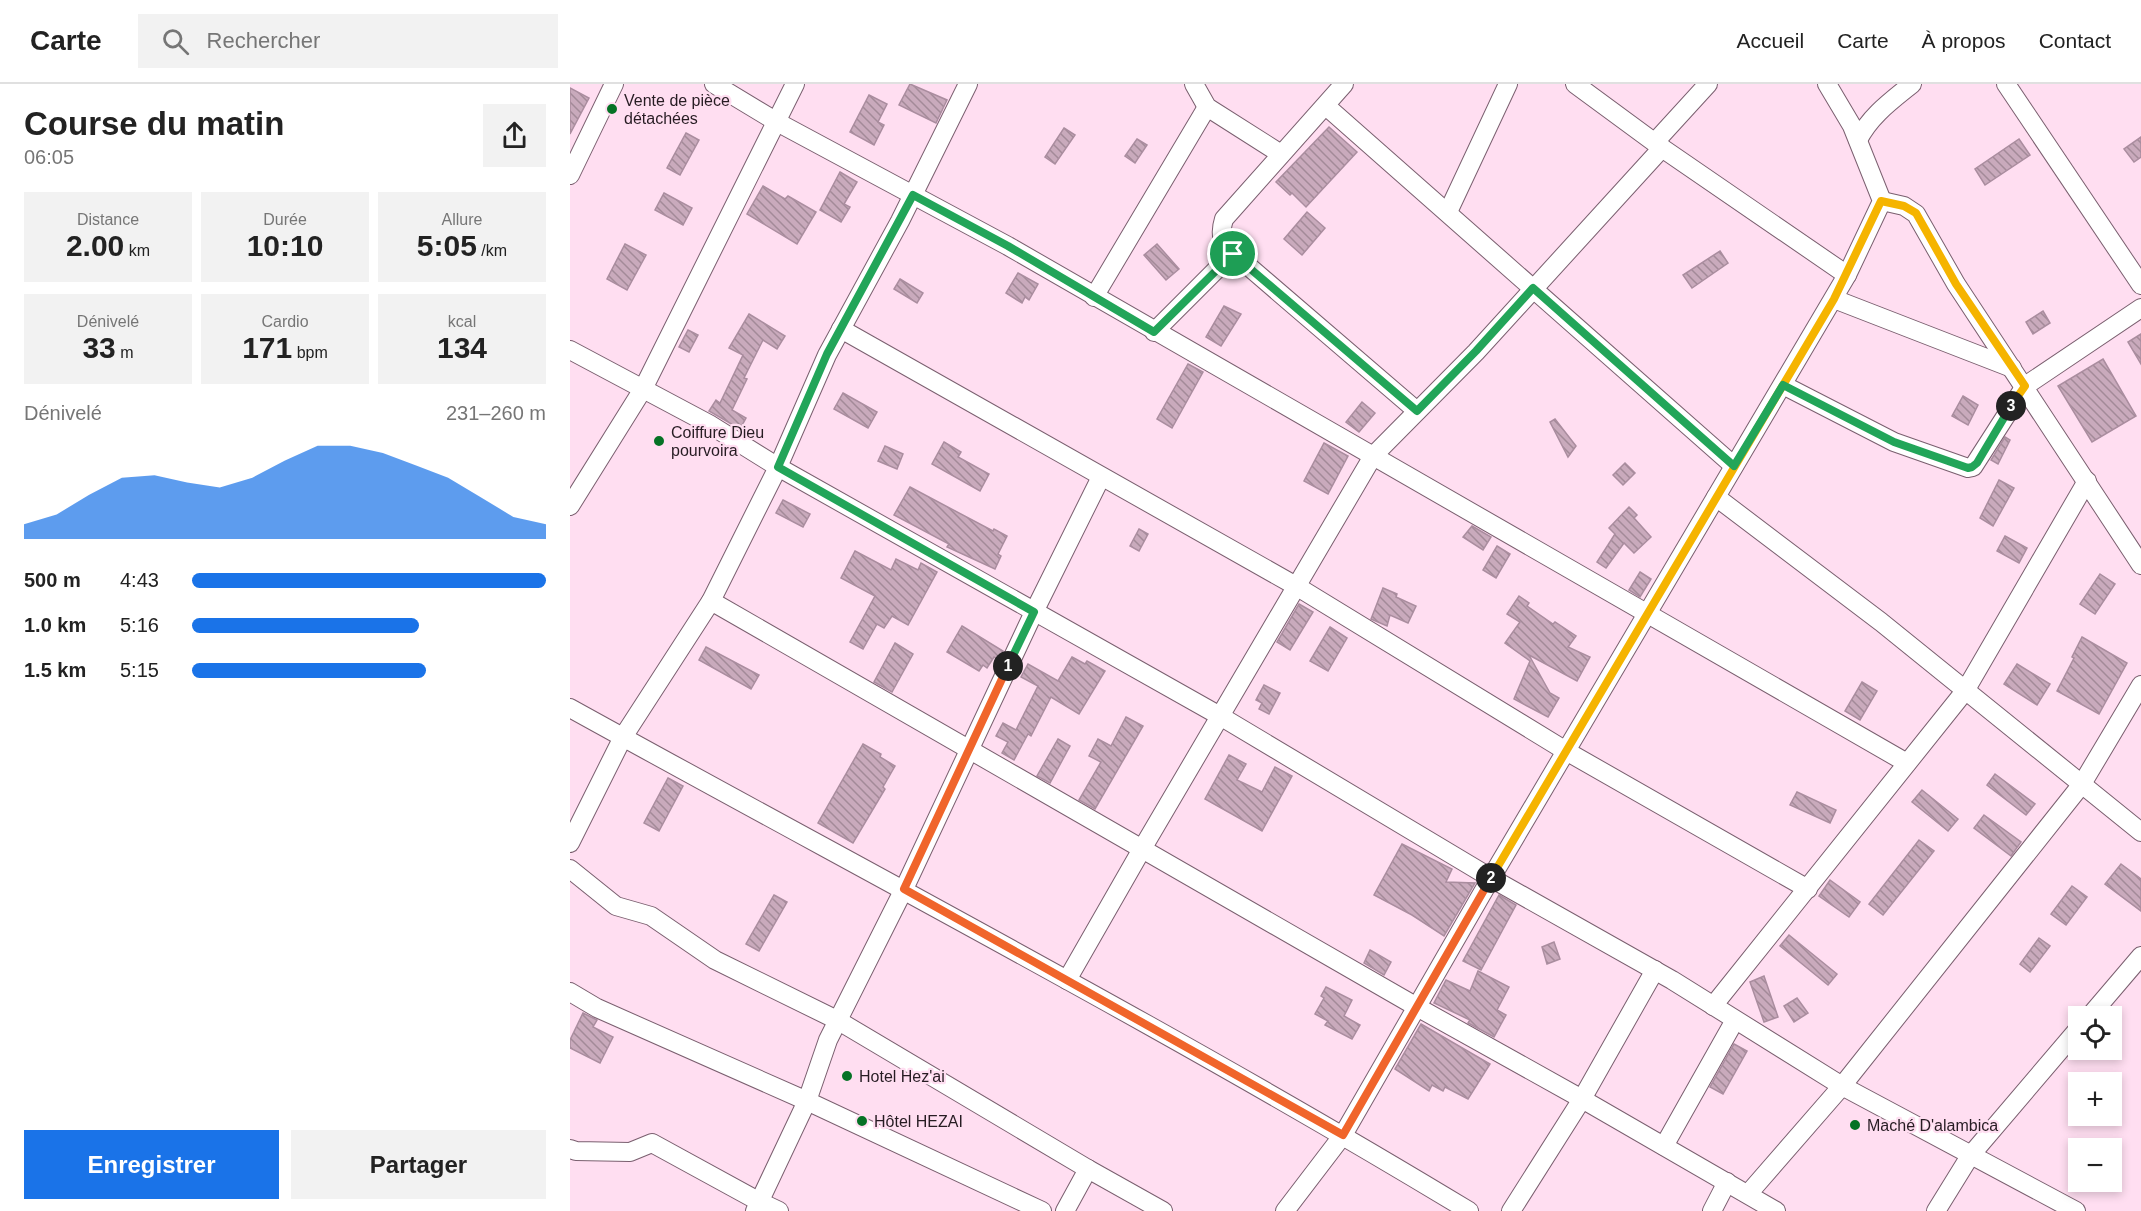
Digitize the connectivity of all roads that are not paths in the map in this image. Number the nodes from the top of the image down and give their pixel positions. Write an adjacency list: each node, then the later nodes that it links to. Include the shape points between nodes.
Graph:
1 (614, 84): 19 (street)
2 (714, 84): 15 (street)
3 (795, 84): 15 (street)
4 (968, 84): 20 (street)
5 (1194, 84): 14 (street)
6 (1344, 84): 13 (street)
7 (1508, 84): 22 (street)
8 (1575, 84): 17 (street)
9 (1708, 84): 17 (street)
10 (1827, 84): 16 (street)
11 (1912, 84): 16 (street, via 1865,125)
12 (2006, 84): 25 (street)
13 (1326, 106): 18 (street); 22 (street)
14 (1207, 107): 18 (street); 27 (street)
15 (777, 122): 20 (street); 36 (street)
16 (1858, 140): 21 (street)
17 (1658, 145): 24 (street); 26 (street)
18 (1281, 154): 23 (street, via 1224,219 1220,232)
19 (570, 175)
20 (913, 195): 27 (street); 30 (street)
21 (1881, 201): 24 (street); 33 (street, via 1916,213 1956,284)
22 (1448, 212): 26 (street)
23 (1233, 254): 31 (street); 37 (street)
24 (1847, 275): 28 (street)
25 (2141, 285)
26 (1533, 288): 37 (street); 39 (street)
27 (1094, 297): 31 (street)
28 (1834, 299): 33 (street); 34 (street)
29 (2141, 308): 35 (street)
30 (841, 329): 40 (street); 41 (street)
31 (1154, 332): 38 (street)
32 (570, 350): 36 (street)
33 (2012, 368): 35 (street)
34 (1783, 385): 35 (street, via 1894,442 1968,468 1977,463); 39 (street)
35 (2025, 386): 42 (street)
36 (644, 389): 40 (street); 44 (street)
37 (1417, 411): 38 (street)
38 (1373, 456): 46 (street); 49 (street)
39 (1734, 466): 43 (street)
40 (778, 467): 47 (street); 48 (street)
41 (1101, 477): 46 (street); 48 (street)
42 (2087, 481): 45 (street); 51 (street)
43 (1716, 497): 49 (street); 51 (street)
44 (570, 506)
45 (2141, 565)
46 (1296, 586): 53 (street); 56 (street)
47 (711, 601): 54 (street); 55 (street)
48 (1034, 612): 53 (street); 55 (street)
49 (1647, 615): 56 (street); 57 (street)
50 (2141, 685): 58 (street)
51 (1965, 691): 57 (street); 58 (street)
52 (570, 708): 54 (street)
53 (1220, 716): 61 (street); 63 (street)
54 (622, 737): 60 (street); 64 (street)
55 (970, 749): 61 (street); 64 (street)
56 (1566, 751): 63 (street); 65 (street)
57 (1907, 763): 65 (street)
58 (2082, 784): 59 (street); 76 (street)
59 (2141, 832)
60 (570, 843)
61 (1142, 849): 68 (street); 72 (street)
62 (570, 869): 73 (street, via 616,906 651,916 715,960)
63 (1491, 878): 67 (street); 72 (street)
64 (904, 889): 68 (street); 73 (street)
65 (1808, 889): 70 (street)
66 (2141, 956): 71 (street)
67 (1654, 970): 70 (street); 77 (street)
68 (1067, 980): 79 (street)
69 (570, 992): 78 (street, via 597,1008)
70 (1713, 1006): 74 (street)
71 (2098, 1006)
72 (1417, 1007): 77 (street); 79 (street)
73 (837, 1020): 78 (street); 83 (street)
74 (1735, 1020): 76 (street); 80 (street)
75 (2068, 1041): 82 (street)
76 (1842, 1086): 82 (street); 85 (street)
77 (1582, 1099): 80 (street); 93 (street)
78 (807, 1101): 86 (street); 88 (street)
79 (1343, 1135): 91 (street); 92 (street)
80 (1664, 1146): 84 (street)
81 (570, 1149): 86 (street, via 630,1152 652,1143)
82 (1970, 1156): 96 (street); 97 (street)
83 (1088, 1169): 89 (street); 90 (street)
84 (1727, 1182): 85 (street); 94 (street)
85 (1748, 1194): 95 (street)
86 (757, 1207): 87 (street)
87 (780, 1211)
88 (1042, 1211)
89 (1065, 1211)
90 (1164, 1211)
91 (1285, 1211)
92 (1469, 1211)
93 (1511, 1211)
94 (1712, 1211)
95 (1776, 1211)
96 (1936, 1211)
97 (2076, 1211)

